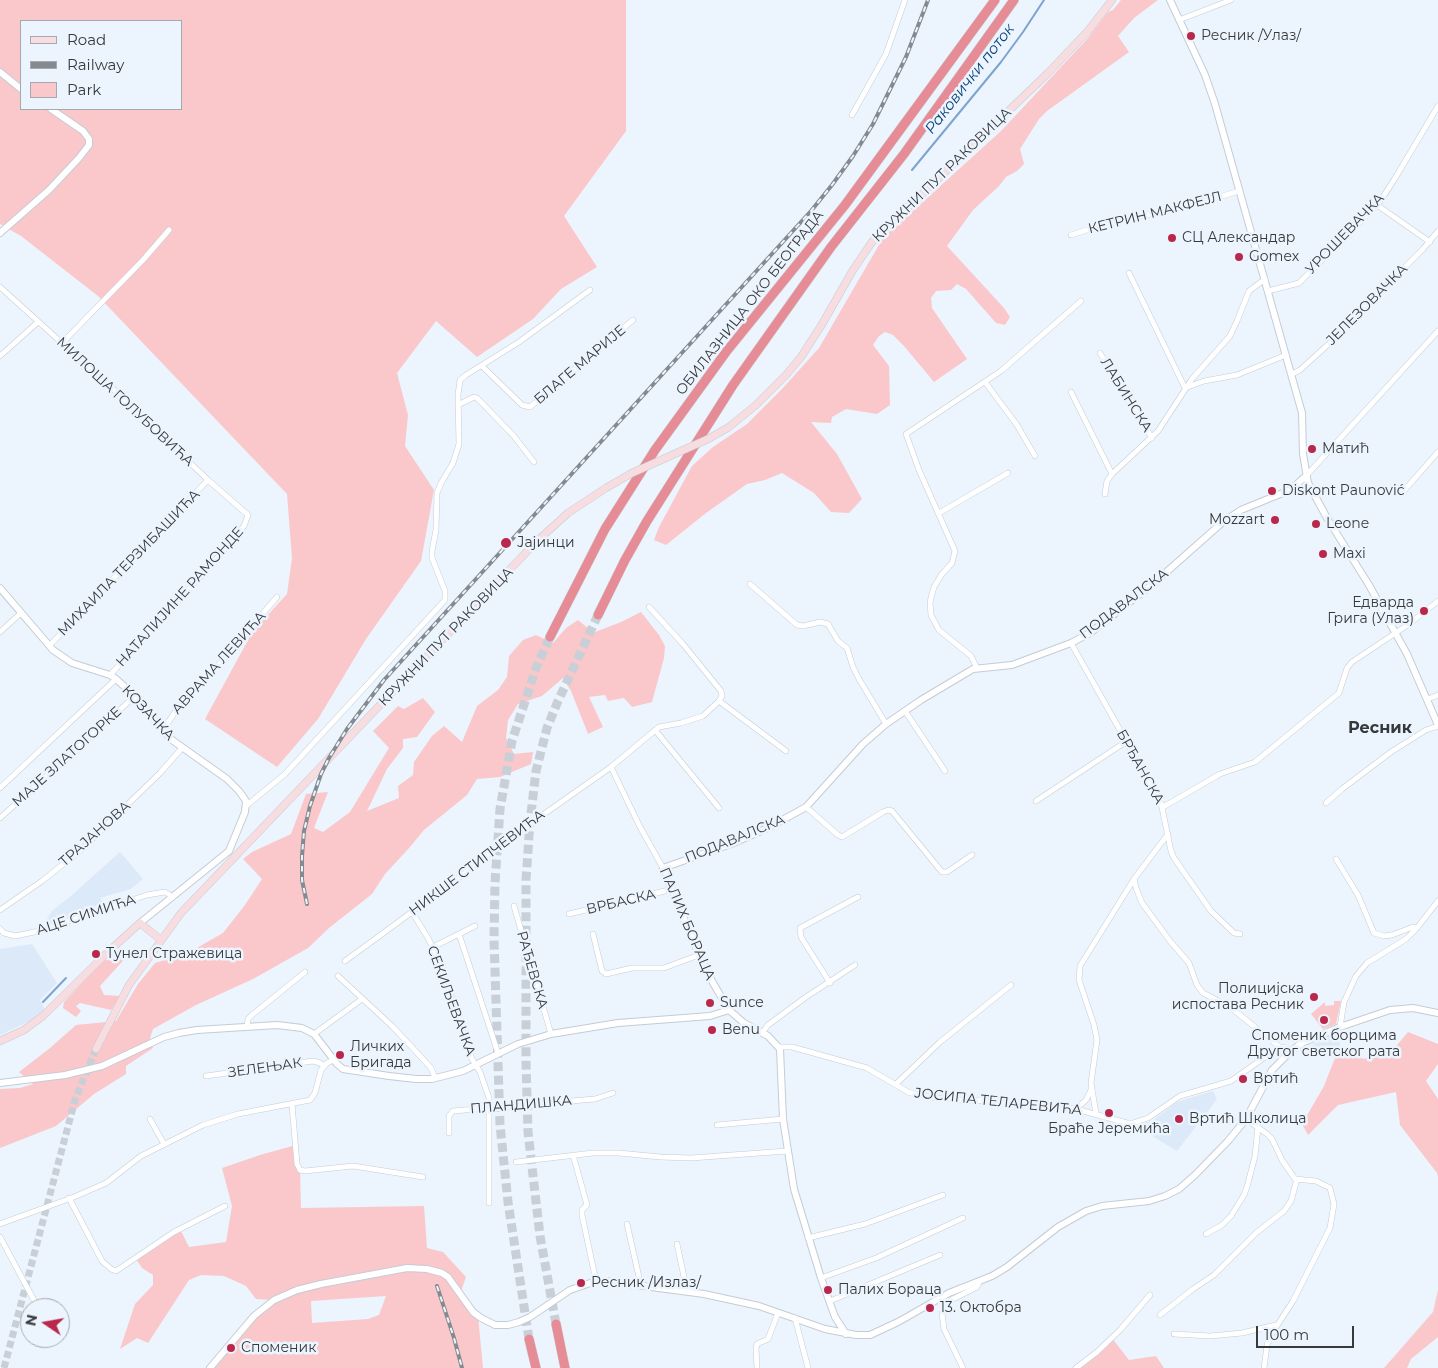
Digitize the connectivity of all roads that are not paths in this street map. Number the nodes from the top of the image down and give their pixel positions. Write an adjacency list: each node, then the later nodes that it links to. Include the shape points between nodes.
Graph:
1 (905, 0): 12 (street, via 886,54)
2 (995, 0): 60 (highway, ОБИЛАЗНИЦА ОКО БЕОГРАДА, via 845,205 726,352 654,450 605,529)
3 (1014, 0): 57 (highway, via 742,372 647,521)
4 (1112, 0): 107 (main road, КРУЖНИ ПУТ РАКОВИЦА, bridge, via 1047,74 872,242 801,357 756,405 729,427 632,473 568,513 536,542 238,852 181,913)
5 (1170, 0): 7 (street)
6 (1231, 0): 7 (street)
7 (1179, 20): 13 (street, via 1211,91)
8 (0, 72): 9 (street)
9 (20, 88)
10 (1438, 106): 14 (street, УРОШЕВАЧКА)
11 (52, 110): 15 (street, via 83,131 89,142 80,158 62,177 28,210)
12 (852, 115)
13 (1239, 191): 18 (street, КЕТРИН МАКФЕЈЛ); 21 (street)
14 (1377, 205): 19 (street); 24 (street, УРОШЕВАЧКА, via 1299,283)
15 (1, 230)
16 (169, 230): 29 (street)
17 (1438, 231): 19 (street, ЈЕЛЕЗОВАЧКА)
18 (1071, 235)
19 (1430, 242): 34 (street, ЈЕЛЕЗОВАЧКА, via 1332,341)
20 (1129, 273): 36 (street)
21 (1265, 279): 24 (street); 36 (street, via 1249,291 1230,336)
22 (0, 287): 27 (street, МИЛОША ГОЛУБОВИЋА)
23 (590, 290): 33 (street)
24 (1268, 291): 32 (street)
25 (1081, 301): 35 (street)
26 (633, 320): 33 (street, БЛАГЕ МАРИЈЕ, via 531,407 522,405)
27 (38, 322): 29 (street, МИЛОША ГОЛУБОВИЋА); 31 (street)
28 (1438, 330): 45 (street, ПОДАВАЛСКА)
29 (62, 343): 46 (street, МИЛОША ГОЛУБОВИЋА)
30 (1100, 353): 39 (street, ЛАБИНСКА)
31 (0, 356)
32 (1286, 356): 34 (street); 36 (street, via 1237,375)
33 (482, 366): 38 (street, via 460,380)
34 (1292, 374): 45 (street, via 1302,415)
35 (985, 382): 41 (street); 49 (street, via 906,434)
36 (1185, 388): 39 (street)
37 (1071, 392): 44 (street)
38 (458, 405): 42 (street, via 477,398); 82 (street, via 458,444 453,463 439,487 432,551 445,600 285,774)
39 (1152, 438): 44 (street)
40 (1438, 452): 47 (street)
41 (1035, 456)
42 (534, 462)
43 (1008, 473): 49 (street)
44 (1112, 474): 48 (street)
45 (1306, 476): 59 (street, via 1326,518); 61 (street, ПОДАВАЛСКА, via 1290,490 1234,514 1125,607)
46 (208, 480): 50 (street, МИЛОША ГОЛУБОВИЋА); 62 (street, МИХАИЛА ТЕРЗИБАШИЋА)
47 (1402, 493)
48 (1105, 494)
49 (939, 513): 63 (street, via 955,555 934,587 930,611 939,630 971,656)
50 (248, 517): 64 (street, НАТАЛИЈИНЕ РАМОНДЕ, via 244,526)
51 (750, 584): 70 (street, via 797,626 820,622 828,624 838,641 847,648 859,679)
52 (1, 590): 56 (street, КОЗАЧКА)
53 (277, 597): 72 (street, АВРАМА ЛЕВИЋА, via 181,703)
54 (1438, 601): 59 (street)
55 (649, 607): 68 (street, via 721,691)
56 (21, 613): 58 (street); 62 (street, КОЗАЧКА)
57 (598, 615)
58 (0, 632)
59 (1396, 633): 67 (street); 85 (street, via 1352,662 1339,693 1267,753 1248,765 1220,774)
60 (550, 637)
61 (1071, 643): 63 (street, ПОДАВАЛСКА, via 1012,665); 74 (street, БРЂАНСКА)
62 (49, 646): 64 (street, КОЗАЧКА, via 72,663)
63 (977, 668): 69 (street, ПОДАВАЛСКА)
64 (113, 677): 66 (street, КОЗАЧКА); 79 (street, НАТАЛИЈИНЕ РАМОНДЕ)
65 (1438, 695): 67 (street)
66 (135, 696): 72 (street, КОЗАЧКА); 86 (street, МАЈЕ ЗЛАТОГОРКЕ)
67 (1428, 699): 71 (street)
68 (719, 701): 73 (street, via 703,716); 76 (street)
69 (905, 710): 70 (street, ПОДАВАЛСКА); 78 (street)
70 (886, 724): 84 (street, ПОДАВАЛСКА, via 851,756)
71 (1438, 725): 81 (street, via 1391,752)
72 (163, 730): 75 (street, КОЗАЧКА)
73 (655, 730): 77 (street); 83 (street)
74 (1127, 741): 80 (street); 85 (street, БРЂАНСКА)
75 (182, 748): 82 (street, КОЗАЧКА, via 234,785 244,796); 97 (street, ТРАЈАНОВА, via 81,850)
76 (786, 751)
77 (611, 767): 90 (street, ПАЛИХ БОРАЦА); 98 (street, НИКШЕ СТИПЧЕВИЋА)
78 (944, 771)
79 (0, 788)
80 (1036, 800)
81 (1326, 803)
82 (246, 806): 93 (street, via 229,851)
83 (719, 808)
84 (806, 808): 88 (street, via 842,837 888,810 942,872); 90 (street, ПОДАВАЛСКА, via 731,844)
85 (1163, 808): 87 (street, БРЂАНСКА)
86 (0, 818)
87 (1168, 834): 91 (street); 106 (street, БРЂАНСКА, via 1172,855 1204,902 1217,918 1234,933)
88 (972, 855)
89 (1336, 860): 102 (street, via 1351,882 1374,933 1384,936)
90 (663, 868): 92 (street, ПАЛИХ БОРАЦА)
91 (1134, 879): 126 (street, via 1142,903 1189,963 1203,994 1230,1007); 137 (street, via 1080,966 1080,980 1097,1040)
92 (673, 889): 99 (street, ВРБАСКА); 109 (street, ПАЛИХ БОРАЦА)
93 (173, 897): 100 (street); 103 (street, АЦЕ СИМИЋА, via 162,892 147,895 39,932 9,935)
94 (858, 897): 114 (street, via 800,928 801,937)
95 (1438, 901): 102 (street)
96 (514, 906): 123 (street, РАЂЕВСКА)
97 (0, 910)
98 (412, 912): 108 (street, СЕКИЉЕВАЧКА); 110 (street, НИКШЕ СТИПЧЕВИЋА)
99 (569, 914)
100 (140, 923): 107 (main road); 124 (main road, via 43,1016 24,1030)
101 (476, 926): 104 (street)
102 (1417, 928): 120 (street, via 1361,970 1346,997)
103 (0, 929)
104 (459, 934): 108 (street); 129 (street)
105 (593, 934): 109 (street, via 602,971 606,974 632,968 664,968)
106 (1240, 934)
107 (161, 940): 127 (main road, КРУЖНИ ПУТ РАКОВИЦА, via 126,991)
108 (433, 948): 131 (street, СЕКИЉЕВАЧКА)
109 (699, 956): 117 (street, ПАЛИХ БОРАЦА)
110 (345, 960)
111 (855, 965): 114 (street)
112 (305, 972): 119 (street, via 252,1015)
113 (338, 976): 116 (street)
114 (830, 982): 121 (street)
115 (1011, 985): 136 (street, ЈОСИПА ТЕЛАРЕВИЋА, via 940,1042)
116 (362, 999): 122 (street); 134 (street, via 422,1058)
117 (729, 1010): 121 (street, ПАЛИХ БОРАЦА); 123 (street, via 710,1016 618,1023)
118 (1438, 1012): 120 (street, via 1396,1008)
119 (247, 1027): 122 (street, via 291,1026); 135 (street, via 179,1033 102,1066 65,1075)
120 (1340, 1028): 128 (street)
121 (762, 1033): 125 (street, ПАЛИХ БОРАЦА)
122 (314, 1034): 130 (street)
123 (551, 1034): 129 (street)
124 (0, 1041)
125 (779, 1047): 136 (street, ЈОСИПА ТЕЛАРЕВИЋА, via 788,1046 867,1068); 144 (street)
126 (1280, 1048): 128 (street); 142 (street, ЈОСИПА ТЕЛАРЕВИЋА, via 1232,1080 1180,1096 1139,1122 1127,1123)
127 (96, 1049)
128 (1290, 1051): 145 (street, via 1270,1074)
129 (498, 1053): 131 (street)
130 (333, 1060): 132 (street); 134 (street, via 340,1067 351,1070 416,1079)
131 (475, 1065): 134 (street); 140 (street, СЕКИЉЕВАЧКА)
132 (324, 1066): 133 (street, ЗЕЛЕЊАК, via 313,1061); 139 (street, via 313,1097)
133 (206, 1076)
134 (435, 1078)
135 (0, 1083)
136 (896, 1084): 141 (street, ЈОСИПА ТЕЛАРЕВИЋА, via 908,1092 927,1097)
137 (1091, 1090): 141 (street); 142 (street)
138 (613, 1093): 140 (street, ПЛАНДИШКА, via 595,1099)
139 (292, 1104): 149 (street, via 226,1117); 153 (street, via 300,1170 353,1166)
140 (490, 1107): 148 (street, ПЛАНДИШКА, via 450,1112); 157 (street, СЕКИЉЕВАЧКА)
141 (1076, 1109): 142 (street, ЈОСИПА ТЕЛАРЕВИЋА)
142 (1096, 1114)
143 (150, 1118): 149 (street)
144 (783, 1119): 146 (street); 150 (street)
145 (1246, 1119): 147 (street); 169 (street, via 1195,1175 1172,1193 1149,1201 1086,1211 1058,1227 1007,1267)
146 (717, 1125)
147 (1258, 1127): 154 (street, via 1272,1139); 162 (street, via 1248,1187 1231,1216)
148 (449, 1133)
149 (164, 1144): 156 (street, via 141,1156 109,1181)
150 (787, 1151): 151 (street, via 691,1158 593,1152); 164 (street)
151 (573, 1155): 152 (street); 168 (street, via 587,1205 581,1213)
152 (516, 1162)
153 (423, 1177)
154 (1297, 1179): 176 (street, via 1284,1211 1256,1233 1214,1275); 180 (street, via 1328,1186 1334,1210 1330,1228 1304,1280)
155 (944, 1195): 164 (street, via 865,1224)
156 (69, 1198): 158 (street, via 102,1261 116,1271 174,1232); 160 (street)
157 (489, 1203)
158 (225, 1206)
159 (963, 1218): 167 (street, via 876,1258)
160 (0, 1224)
161 (627, 1224): 170 (street)
162 (1206, 1234)
163 (0, 1238): 173 (street)
164 (808, 1238): 167 (street)
165 (677, 1244): 171 (street)
166 (940, 1255): 174 (street)
167 (821, 1278): 174 (street)
168 (596, 1281): 170 (street, via 619,1281); 185 (street, via 570,1290 530,1317 508,1325 495,1325 481,1318 448,1277 433,1270 407,1268 321,1284 297,1290 264,1306)
169 (980, 1281): 182 (street, via 948,1293 877,1332 862,1336); 190 (street, via 977,1287 953,1300 942,1313 944,1329)
170 (641, 1286): 171 (street)
171 (687, 1291): 175 (street)
172 (1150, 1295): 191 (street, via 1120,1330)
173 (33, 1298)
174 (830, 1301): 177 (street)
175 (778, 1312): 178 (street); 188 (street, via 768,1339 757,1344)
176 (1160, 1315)
177 (835, 1317): 181 (street, via 832,1326); 182 (street)
178 (795, 1318): 181 (street); 189 (street)
179 (556, 1324): 187 (highway)
180 (1276, 1325): 183 (street, via 1216,1336); 192 (street, via 1267,1345)
181 (825, 1329): 182 (street)
182 (846, 1334)
183 (1174, 1334)
184 (529, 1339): 186 (highway)
185 (210, 1368)
186 (536, 1368)
187 (565, 1368)
188 (757, 1368)
189 (808, 1368)
190 (963, 1368)
191 (1076, 1368)
192 (1264, 1368)

